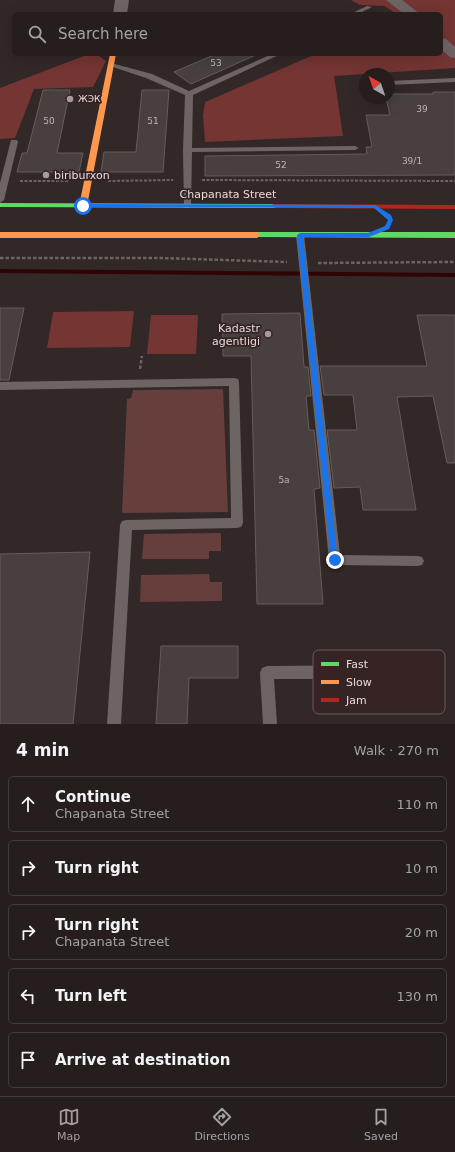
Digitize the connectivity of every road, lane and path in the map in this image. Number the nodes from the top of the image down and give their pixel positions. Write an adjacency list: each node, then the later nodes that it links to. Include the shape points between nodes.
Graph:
1 (122, 0): 4 (street)
2 (393, 0): 6 (street)
3 (369, 7): 5 (lane)
4 (120, 12)
5 (358, 12)
6 (410, 12)
7 (113, 56): 9 (main road)
8 (274, 56): 12 (lane)
9 (111, 65): 12 (lane, via 149,76); 19 (main road)
10 (455, 80): 11 (lane)
11 (395, 83)
12 (189, 94): 15 (lane)
13 (14, 142): 18 (lane)
14 (355, 148): 15 (lane)
15 (187, 150): 16 (lane)
16 (187, 180): 17 (path); 19 (path); 23 (lane)
17 (455, 180)
18 (4, 181): 19 (path); 20 (lane)
19 (88, 181): 22 (main road)
20 (0, 200)
21 (0, 205): 22 (main road, Chapanata Street)
22 (83, 206): 23 (main road, Chapanata Street)
23 (187, 206): 24 (main road, Chapanata Street)
24 (375, 206): 25 (main road, Chapanata Street); 27 (main road, via 389,220 382,230)
25 (455, 207)
26 (300, 235): 27 (main road); 29 (main road); 34 (lane)
27 (369, 235): 28 (main road)
28 (455, 235)
29 (0, 236)
30 (161, 253): 32 (path)
31 (0, 258): 32 (path)
32 (161, 258): 34 (path)
33 (455, 262): 34 (path)
34 (304, 265): 38 (lane, via 335,560)
35 (142, 356): 36 (path)
36 (140, 370)
37 (0, 386): 40 (lane, via 234,382 237,523 126,525)
38 (418, 561)
39 (313, 673): 41 (lane, via 267,673)
40 (114, 724)
41 (270, 724)

